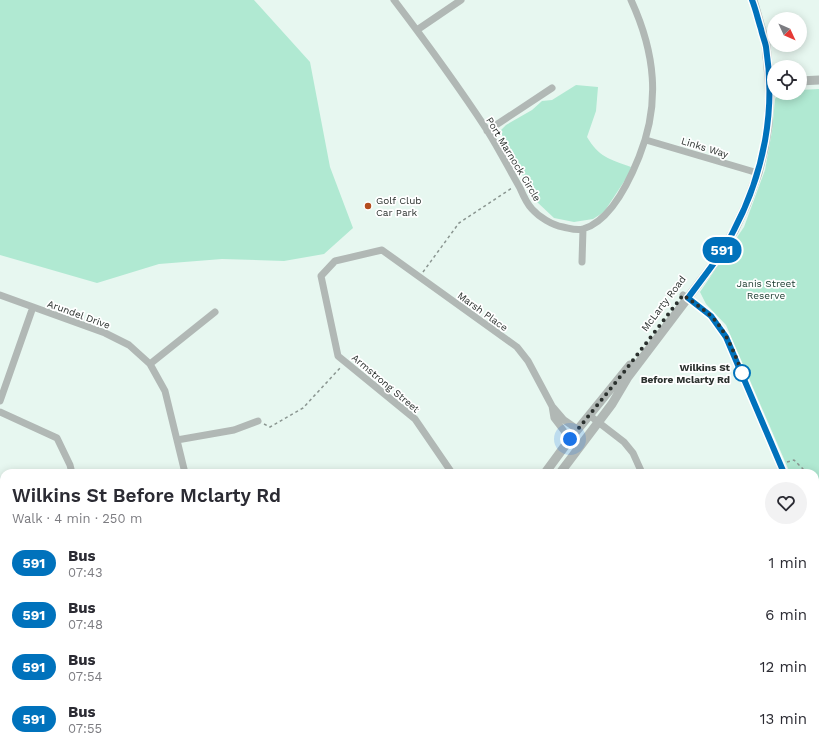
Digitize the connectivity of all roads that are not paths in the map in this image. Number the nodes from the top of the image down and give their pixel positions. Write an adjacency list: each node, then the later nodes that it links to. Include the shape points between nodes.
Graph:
1 (394, 0): 5 (street, Port Marnock Circle)
2 (462, 0): 5 (street)
3 (631, 0): 12 (street, via 647,41 653,76 651,114)
4 (752, 0): 6 (street, McLarty Road, via 761,30 761,48)
5 (417, 30): 11 (street, Port Marnock Circle)
6 (767, 70)
7 (819, 80): 8 (street)
8 (807, 81)
9 (552, 88): 11 (street)
10 (769, 100): 13 (street, McLarty Road, via 764,149)
11 (487, 131): 14 (street, Port Marnock Circle, via 531,209 554,225 574,230)
12 (646, 140): 13 (street, Links Way); 14 (street, via 619,198 600,221)
13 (755, 172): 18 (street, McLarty Road, via 747,203 734,231 712,266)
14 (583, 229): 16 (street)
15 (382, 250): 23 (street, Marsh Place, via 517,347 528,361); 33 (street, Armstrong Street, via 335,261 321,276 338,356 415,418)
16 (582, 262)
17 (0, 295): 19 (street, Arundel Drive)
18 (685, 296): 25 (street, McLarty Road); 27 (street, McLarty Road); 37 (street, via 711,316 726,337)
19 (33, 307): 21 (street, Arundel Drive, via 105,333 129,345); 22 (street)
20 (215, 312): 21 (street)
21 (150, 364): 29 (street, Arundel Drive, via 165,391)
22 (0, 402)
23 (552, 406): 28 (street, Marsh Place); 28 (street, Marsh Place, via 554,418)
24 (0, 412): 31 (street, via 57,438)
25 (589, 415): 27 (street); 28 (street, McLarty Road)
26 (258, 421): 29 (street, via 234,430)
27 (599, 422): 30 (street, McLarty Road); 36 (street, via 634,453)
28 (574, 434): 30 (street); 34 (street, McLarty Road)
29 (177, 440): 32 (street, Arundel Drive)
30 (583, 443): 35 (street, McLarty Road)
31 (71, 469)
32 (184, 469)
33 (449, 469)
34 (548, 469)
35 (563, 469)
36 (640, 469)
37 (782, 469)

